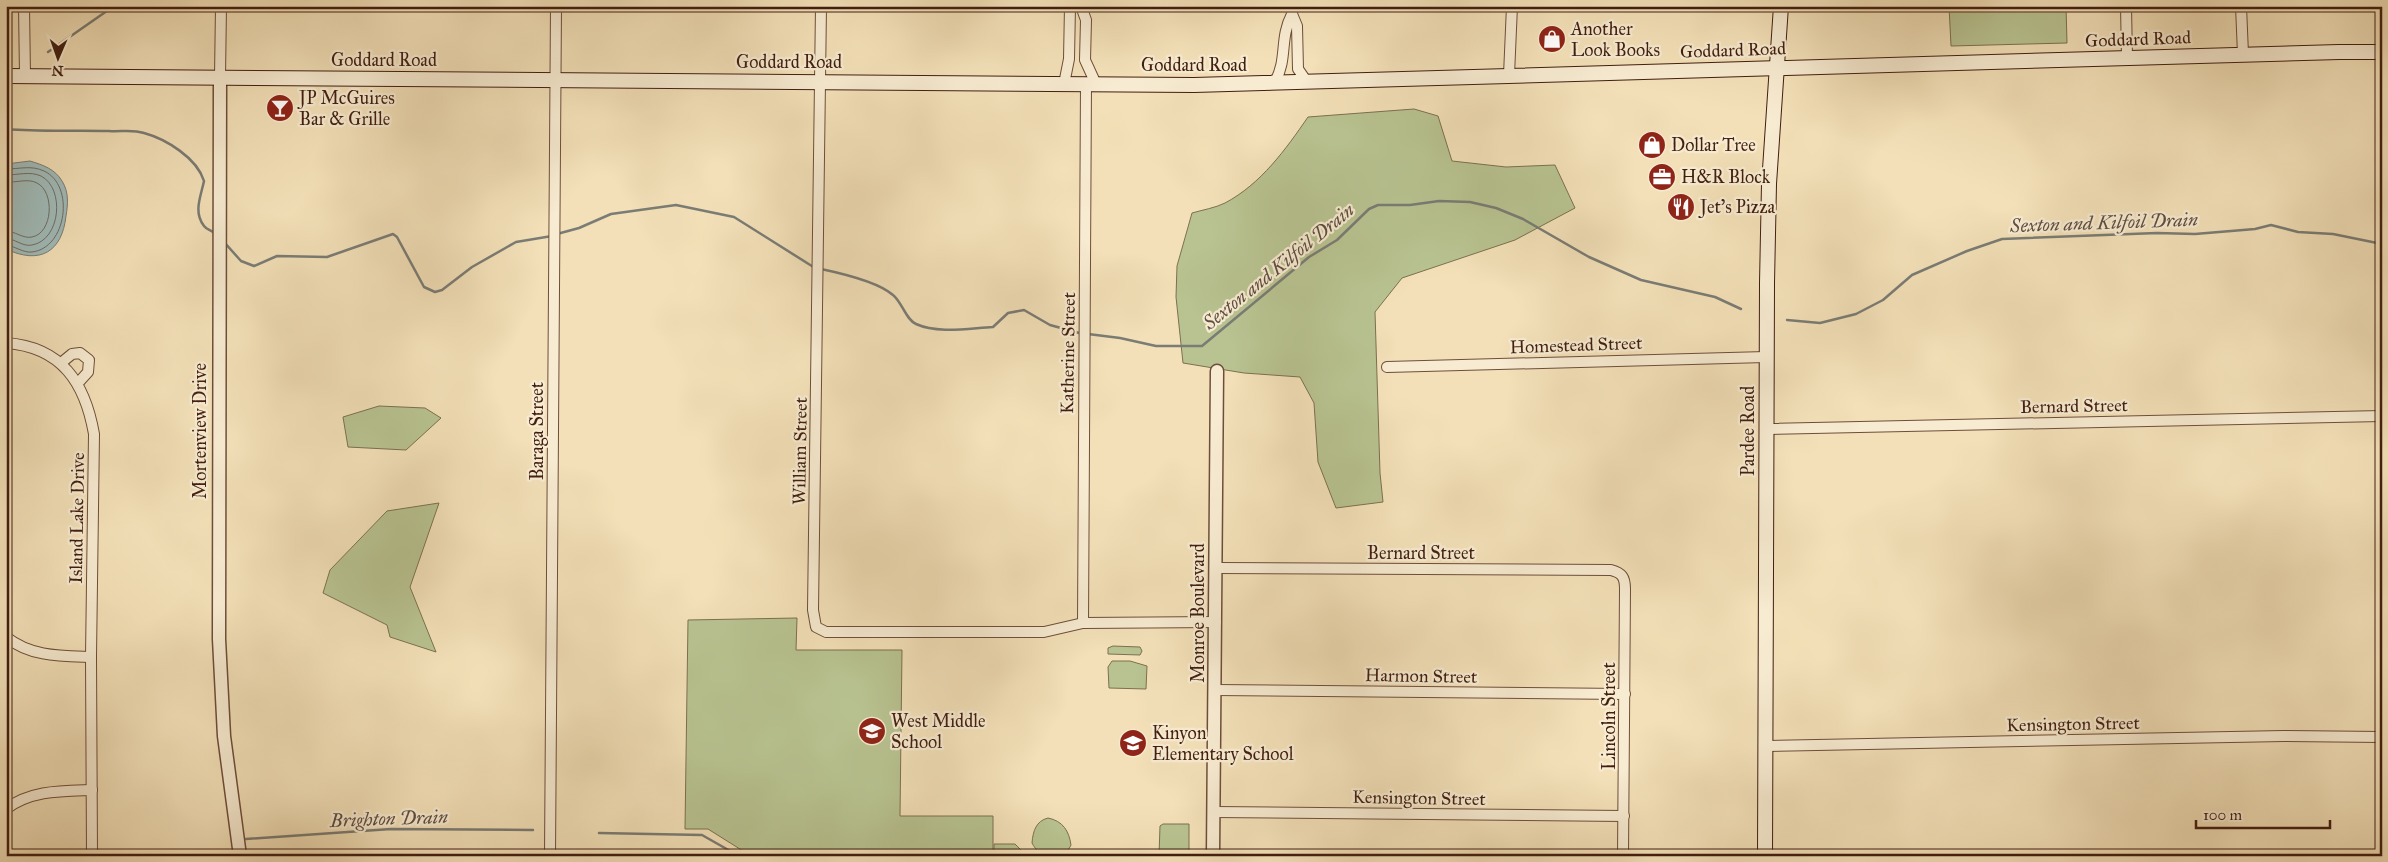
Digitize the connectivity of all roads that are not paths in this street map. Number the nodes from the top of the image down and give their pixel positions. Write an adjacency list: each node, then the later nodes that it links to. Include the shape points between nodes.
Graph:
1 (24, 6): 18 (street)
2 (221, 6): 19 (street, Mortenview Drive)
3 (556, 6): 20 (street, Baraga Street)
4 (821, 6): 21 (street, William Street)
5 (1070, 6): 24 (street)
6 (1081, 6): 25 (street, Katherine Street, via 1086,20 1085,60)
7 (1512, 6): 16 (street)
8 (1781, 6): 15 (main road, Pardee Road)
9 (2126, 6): 14 (street)
10 (2241, 6): 13 (street)
11 (1292, 10): 22 (street, via 1285,28 1282,65); 23 (street, via 1298,69)
12 (2382, 52): 13 (main road, Goddard Road)
13 (2242, 54): 14 (main road, Goddard Road)
14 (2127, 58): 15 (main road, Goddard Road)
15 (1777, 68): 16 (main road, Goddard Road); 27 (main road, Pardee Road, via 1769,184)
16 (1509, 75): 23 (main road, Goddard Road)
17 (6, 76): 18 (main road, Goddard Road)
18 (25, 76): 19 (main road, Goddard Road)
19 (220, 77): 20 (main road, Goddard Road); 49 (street, Mortenview Drive, via 219,639 224,736)
20 (554, 80): 21 (main road, Goddard Road); 50 (street, Baraga Street)
21 (821, 81): 24 (main road, Goddard Road); 37 (street, William Street, via 813,610 816,627 826,632 1044,632)
22 (1275, 82): 23 (main road, Goddard Road); 25 (main road, Goddard Road)
23 (1307, 82)
24 (1064, 84): 25 (main road, Goddard Road)
25 (1091, 84): 37 (street, Katherine Street, via 1084,344)
26 (6, 343): 28 (street, Island Lake Drive, via 30,347)
27 (1766, 357): 29 (street, Homestead Street); 33 (main road, Pardee Road)
28 (61, 362): 31 (street, Island Lake Drive); 31 (street, via 72,354 80,353 88,360 88,372)
29 (1387, 367)
30 (1217, 371): 34 (street, Monroe Boulevard)
31 (78, 383): 39 (street, Island Lake Drive, via 90,408 94,434)
32 (2382, 416): 33 (street, Bernard Street)
33 (1766, 429): 43 (main road, Pardee Road)
34 (1217, 568): 35 (street, Bernard Street, via 1611,570); 36 (street, Monroe Boulevard)
35 (1624, 577): 41 (street, Lincoln Street)
36 (1216, 622): 37 (street); 40 (street, Monroe Boulevard)
37 (1083, 623)
38 (6, 637): 39 (street, via 29,650 48,655)
39 (91, 656): 44 (street, Island Lake Drive)
40 (1215, 690): 41 (street, Harmon Street); 46 (street, Monroe Boulevard)
41 (1625, 694): 47 (street, Lincoln Street)
42 (2382, 737): 43 (street, Kensington Street)
43 (1766, 746): 53 (main road, Pardee Road)
44 (92, 790): 45 (street, via 47,792 27,797); 48 (street, Island Lake Drive)
45 (6, 809)
46 (1214, 812): 47 (street, Kensington Street); 51 (street, Monroe Boulevard)
47 (1624, 816): 52 (street, Lincoln Street)
48 (92, 856)
49 (240, 856)
50 (550, 856)
51 (1213, 856)
52 (1623, 856)
53 (1765, 856)

